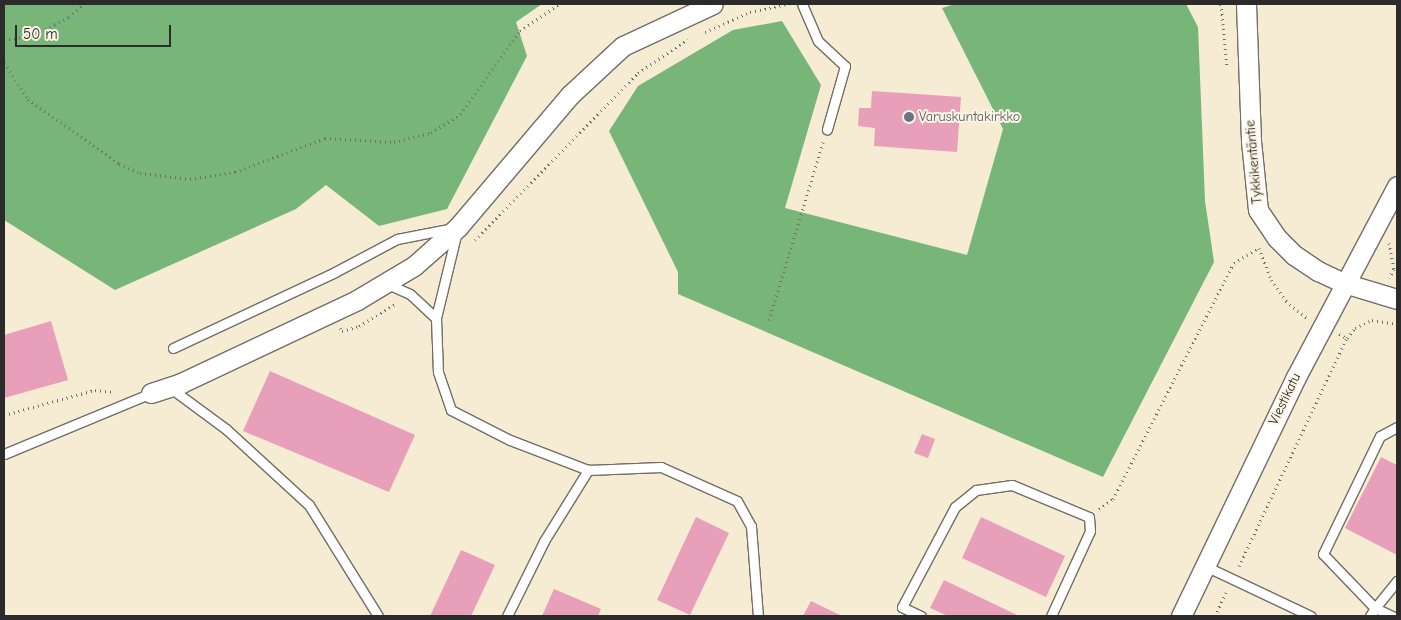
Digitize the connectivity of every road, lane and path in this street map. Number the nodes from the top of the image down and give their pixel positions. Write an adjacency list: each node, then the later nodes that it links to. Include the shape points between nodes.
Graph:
1 (84, 4): 6 (path, via 69,17 32,36)
2 (559, 4): 7 (path, via 520,31 460,114 431,133 394,142 325,138 235,172 190,179 140,173 119,164 28,100)
3 (713, 4): 10 (street, via 623,46 570,95)
4 (802, 4): 8 (lane, via 818,42 845,66)
5 (1246, 4): 11 (street, Tykkikentäntie, via 1251,141 1258,210)
6 (4, 40)
7 (4, 63)
8 (827, 129): 16 (path)
9 (1397, 186): 13 (street, Viestikatu, via 1377,229)
10 (458, 227): 12 (street, via 414,266); 15 (lane); 18 (lane, via 396,239 335,272)
11 (1277, 238): 13 (street, Tykkikentäntie, via 1294,255); 23 (path, via 1234,263 1113,499)
12 (385, 283): 15 (lane, via 410,294); 19 (street, via 358,300)
13 (1344, 283): 14 (street, Tykkikentäntie); 24 (street, Viestikatu)
14 (1397, 299)
15 (436, 318): 22 (lane, via 438,372 451,410 510,440)
16 (769, 320)
17 (1347, 338): 25 (path)
18 (173, 348)
19 (160, 390): 21 (lane); 28 (lane, via 226,429 308,505)
20 (1397, 427): 27 (lane, via 1380,436 1323,554)
21 (4, 454)
22 (588, 470): 29 (lane, via 544,540); 30 (lane, via 661,467 737,501 751,526)
23 (1088, 517): 31 (lane, via 1012,485 976,490 955,507 902,607); 32 (lane, via 1090,531)
24 (1205, 566): 25 (lane); 33 (street, Viestikatu)
25 (1232, 580): 34 (path); 35 (lane)
26 (1397, 581): 27 (lane)
27 (1375, 608): 36 (lane); 37 (lane)
28 (378, 616)
29 (507, 616)
30 (758, 616)
31 (921, 616)
32 (1051, 616)
33 (1182, 616)
34 (1215, 616)
35 (1310, 616)
36 (1370, 616)
37 (1392, 616)

